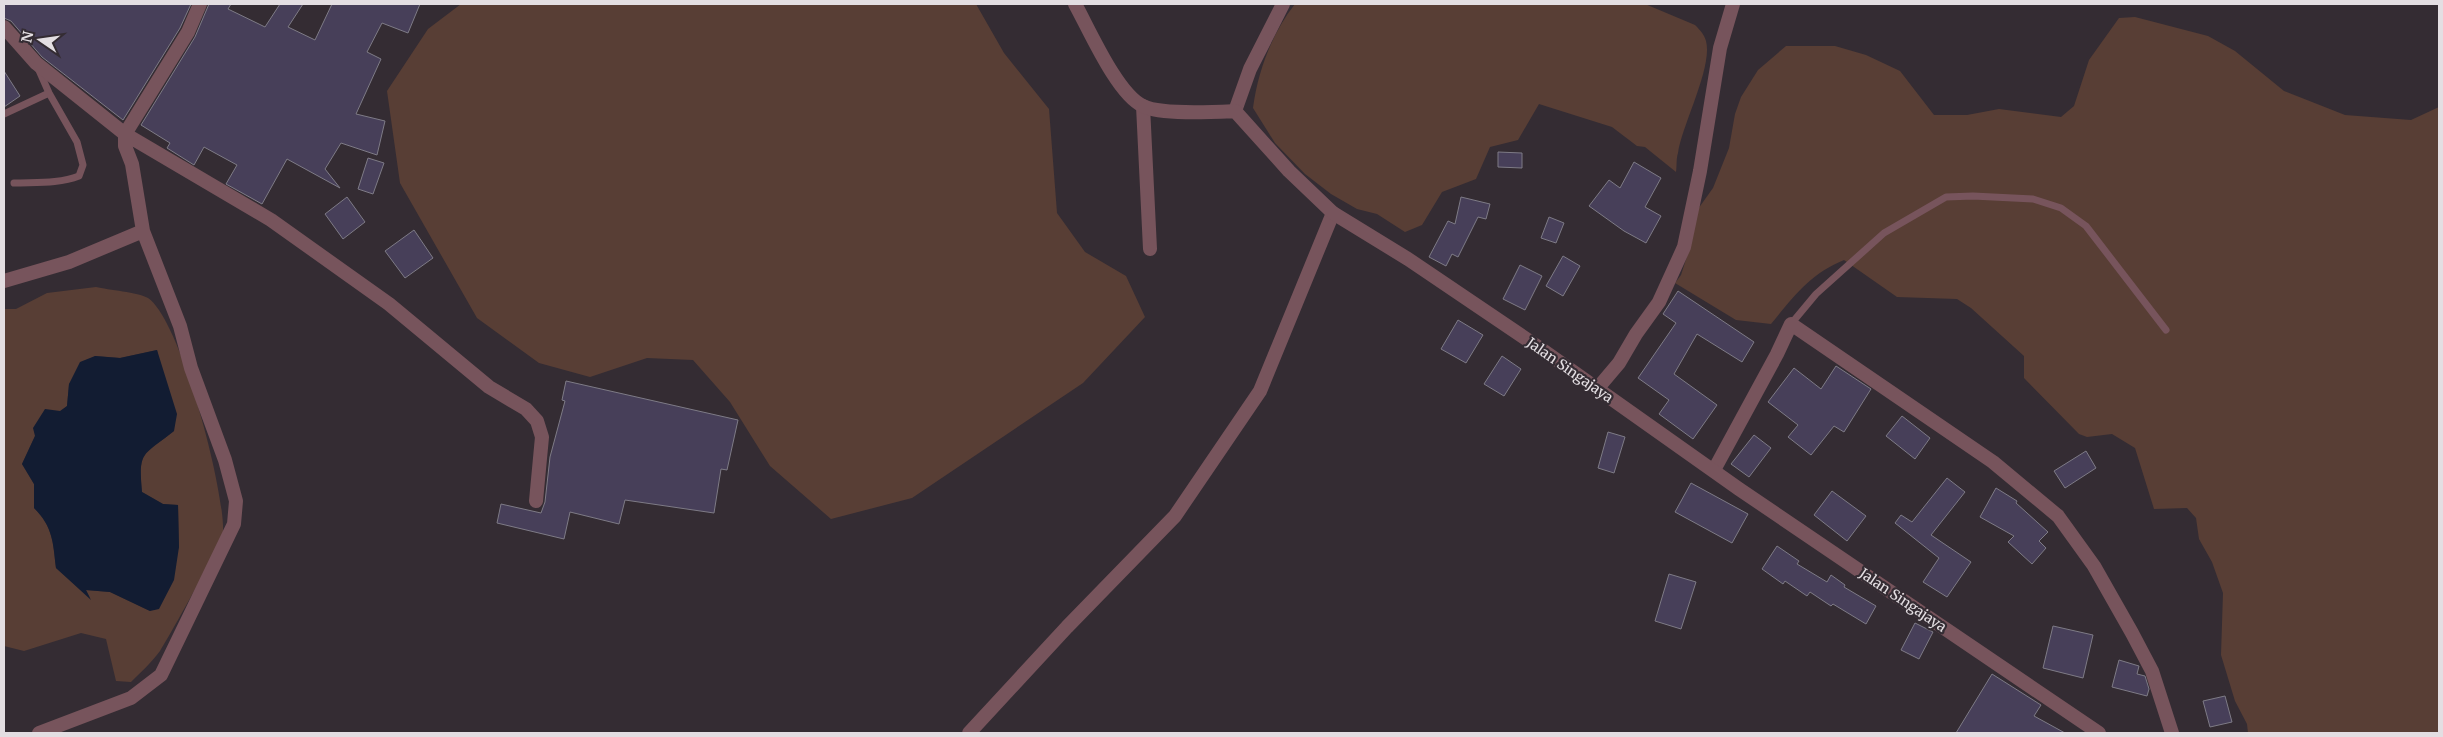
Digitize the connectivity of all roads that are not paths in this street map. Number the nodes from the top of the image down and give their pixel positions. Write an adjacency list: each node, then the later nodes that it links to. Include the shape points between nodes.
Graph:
1 (200, 4): 11 (street, via 188,32)
2 (1075, 4): 8 (street, via 1111,72 1131,97)
3 (1283, 4): 9 (street, via 1250,69)
4 (1733, 4): 19 (street, via 1720,48 1684,247 1659,302 1619,363)
5 (4, 27): 6 (street)
6 (36, 63): 7 (lane); 11 (street)
7 (49, 93): 10 (lane); 12 (lane, via 78,142 84,165 79,176 60,182)
8 (1143, 106): 9 (street, via 1198,112); 15 (street)
9 (1235, 111): 13 (street, Jalan Singajaya, via 1289,171)
10 (4, 114)
11 (124, 134): 14 (street); 21 (street, via 271,220 389,304 489,388 526,409 537,421 542,437)
12 (14, 183)
13 (1333, 213): 19 (street, Jalan Singajaya, via 1408,259); 23 (street, via 1260,391 1175,516)
14 (143, 231): 16 (street, via 69,262); 22 (street, via 180,326 191,368 225,460 236,501 234,524 161,675 131,698)
15 (1150, 249)
16 (4, 281)
17 (1791, 324): 18 (lane, via 1816,294 1884,234 1946,197 1973,196 2034,199 2061,208 2086,226); 20 (street); 25 (street, via 1994,462 2058,516 2094,566 2152,671)
18 (2166, 330)
19 (1597, 389): 20 (street, Jalan Singajaya)
20 (1714, 470): 24 (street, Jalan Singajaya)
21 (536, 501)
22 (39, 733)
23 (969, 733)
24 (2099, 733)
25 (2172, 733)

